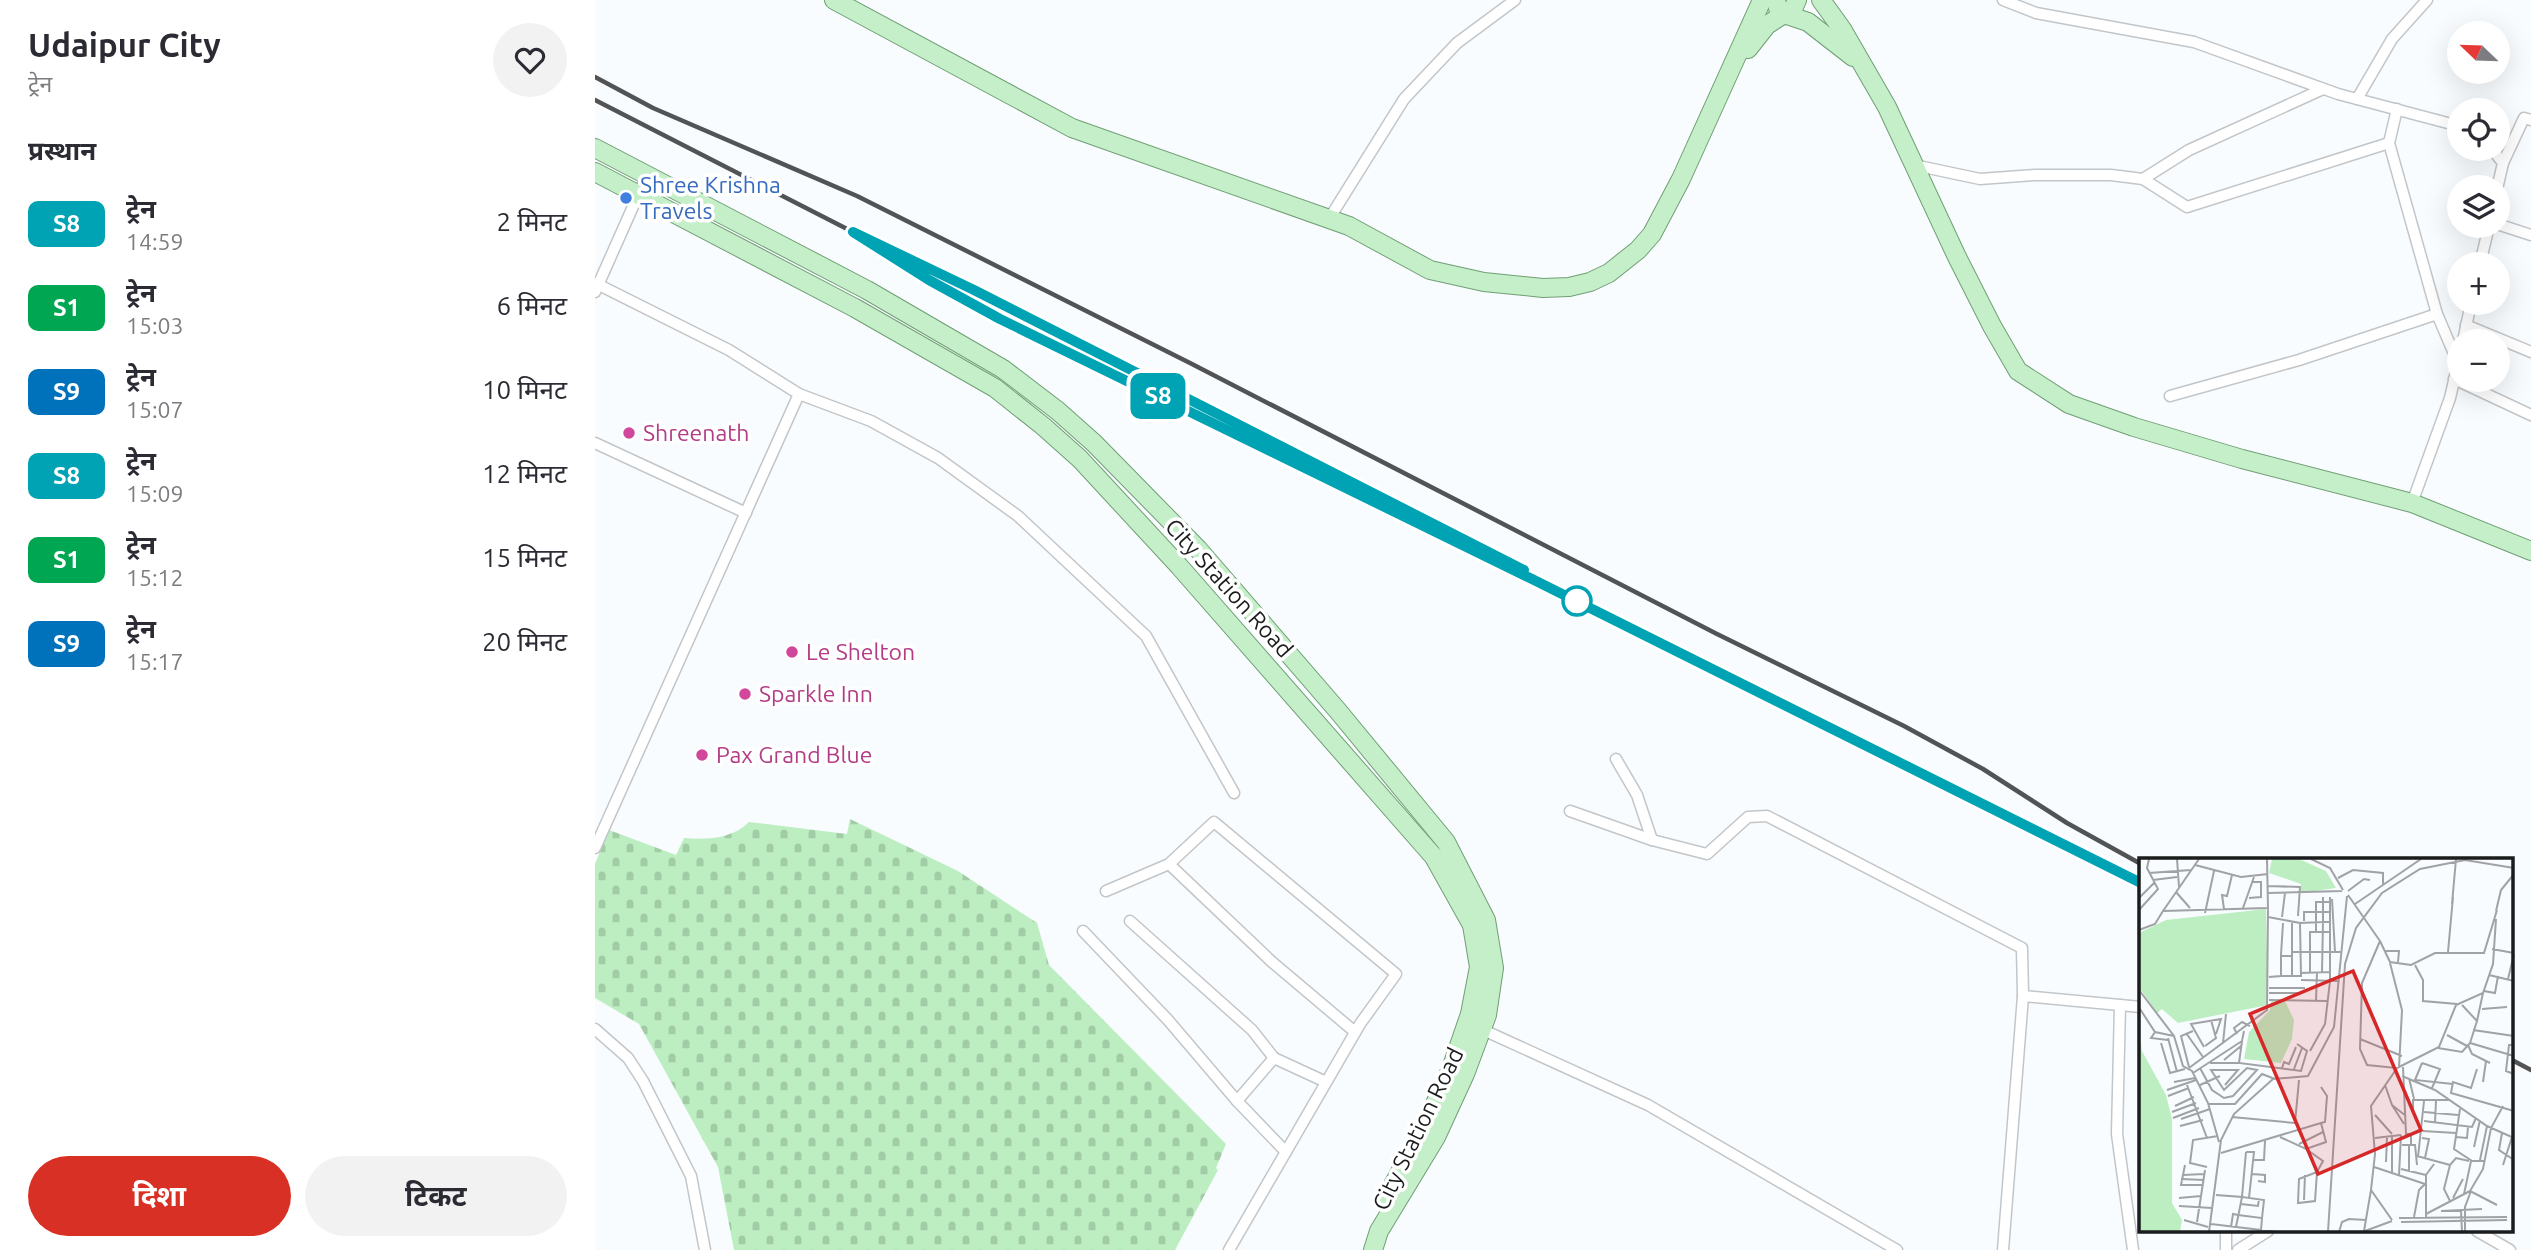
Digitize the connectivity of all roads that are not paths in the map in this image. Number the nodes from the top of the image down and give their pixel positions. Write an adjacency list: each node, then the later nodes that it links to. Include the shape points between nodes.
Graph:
1 (834, 0): 25 (main road, via 1072,128)
2 (1515, 0): 25 (street, via 1457,43 1404,99)
3 (1762, 0): 10 (main road)
4 (1797, 0): 8 (main road, via 1793,9)
5 (1821, 0): 9 (main road)
6 (2003, 0): 11 (street, via 2036,13 2195,42)
7 (2427, 0): 12 (street, via 2392,39)
8 (1780, 7): 9 (main road, via 1814,26); 10 (main road)
9 (1862, 64): 19 (main road)
10 (1728, 74): 25 (main road, via 1652,233 1623,263 1590,282 1543,288 1455,277 1430,270)
11 (2323, 89): 12 (street); 23 (street, via 2189,150)
12 (2357, 99): 13 (street)
13 (2397, 109): 15 (street); 16 (street)
14 (2531, 120): 18 (street, via 2524,118)
15 (2447, 123)
16 (2389, 143): 23 (street, via 2187,207); 29 (street)
17 (595, 148): 21 (main road, City Station Road)
18 (2504, 163): 22 (street)
19 (1914, 166): 23 (street, via 1980,179 2098,175); 41 (main road, via 2018,371 2069,404 2134,427)
20 (595, 172): 24 (main road, City Station Road)
21 (647, 175): 24 (street); 57 (main road, City Station Road, via 867,290 1003,369 1094,443 1198,549 1446,842 1486,920 1494,968)
22 (2501, 175)
23 (2143, 179)
24 (637, 194): 28 (street); 69 (main road, City Station Road, via 971,374 1044,426 1179,566 1434,858 1472,925 1479,967 1470,1014 1451,1069)
25 (1329, 219)
26 (2510, 228): 27 (street)
27 (2531, 235)
28 (596, 286): 37 (street, via 729,351)
29 (2437, 314): 33 (street); 38 (street)
30 (2468, 315): 31 (street)
31 (2466, 325): 32 (street); 34 (street)
32 (2465, 329)
33 (2447, 336)
34 (2531, 352)
35 (2451, 392): 41 (street)
36 (2482, 392): 39 (street)
37 (799, 394): 42 (street); 45 (street, via 871,421 938,458 1018,516 1146,636)
38 (2170, 396)
39 (2531, 415)
40 (595, 443): 42 (street)
41 (2412, 503): 43 (main road)
42 (746, 513): 48 (street)
43 (2531, 551)
44 (1616, 759): 47 (street, via 1637,795)
45 (1234, 793)
46 (1570, 811): 47 (street)
47 (1652, 840): 53 (street, via 1707,854 1748,817 1767,816 2022,948)
48 (595, 848)
49 (1169, 864): 50 (street); 58 (street, via 1272,962); 58 (street, via 1213,822 1396,974)
50 (1106, 891)
51 (1130, 921): 59 (street, via 1252,1030)
52 (1083, 931): 61 (street)
53 (2023, 996): 54 (street); 72 (street)
54 (2120, 1005): 55 (street); 73 (street, via 2117,1134)
55 (2139, 1007)
56 (595, 1029): 67 (street, via 628,1058 655,1103 691,1177)
57 (1482, 1029): 70 (main road, City Station Road, via 1436,1137 1379,1231); 71 (street, via 1648,1105)
58 (1355, 1032): 60 (street)
59 (1274, 1058): 60 (street); 61 (street)
60 (1326, 1082): 62 (street)
61 (1237, 1101): 62 (street)
62 (1286, 1152): 68 (street)
63 (2226, 1232): 74 (street)
64 (2266, 1232): 75 (street)
65 (2478, 1232): 66 (street)
66 (2504, 1249)
67 (705, 1250)
68 (1229, 1250)
69 (1362, 1250)
70 (1373, 1250)
71 (1897, 1250)
72 (2003, 1250)
73 (2133, 1250)
74 (2226, 1250)
75 (2238, 1250)

